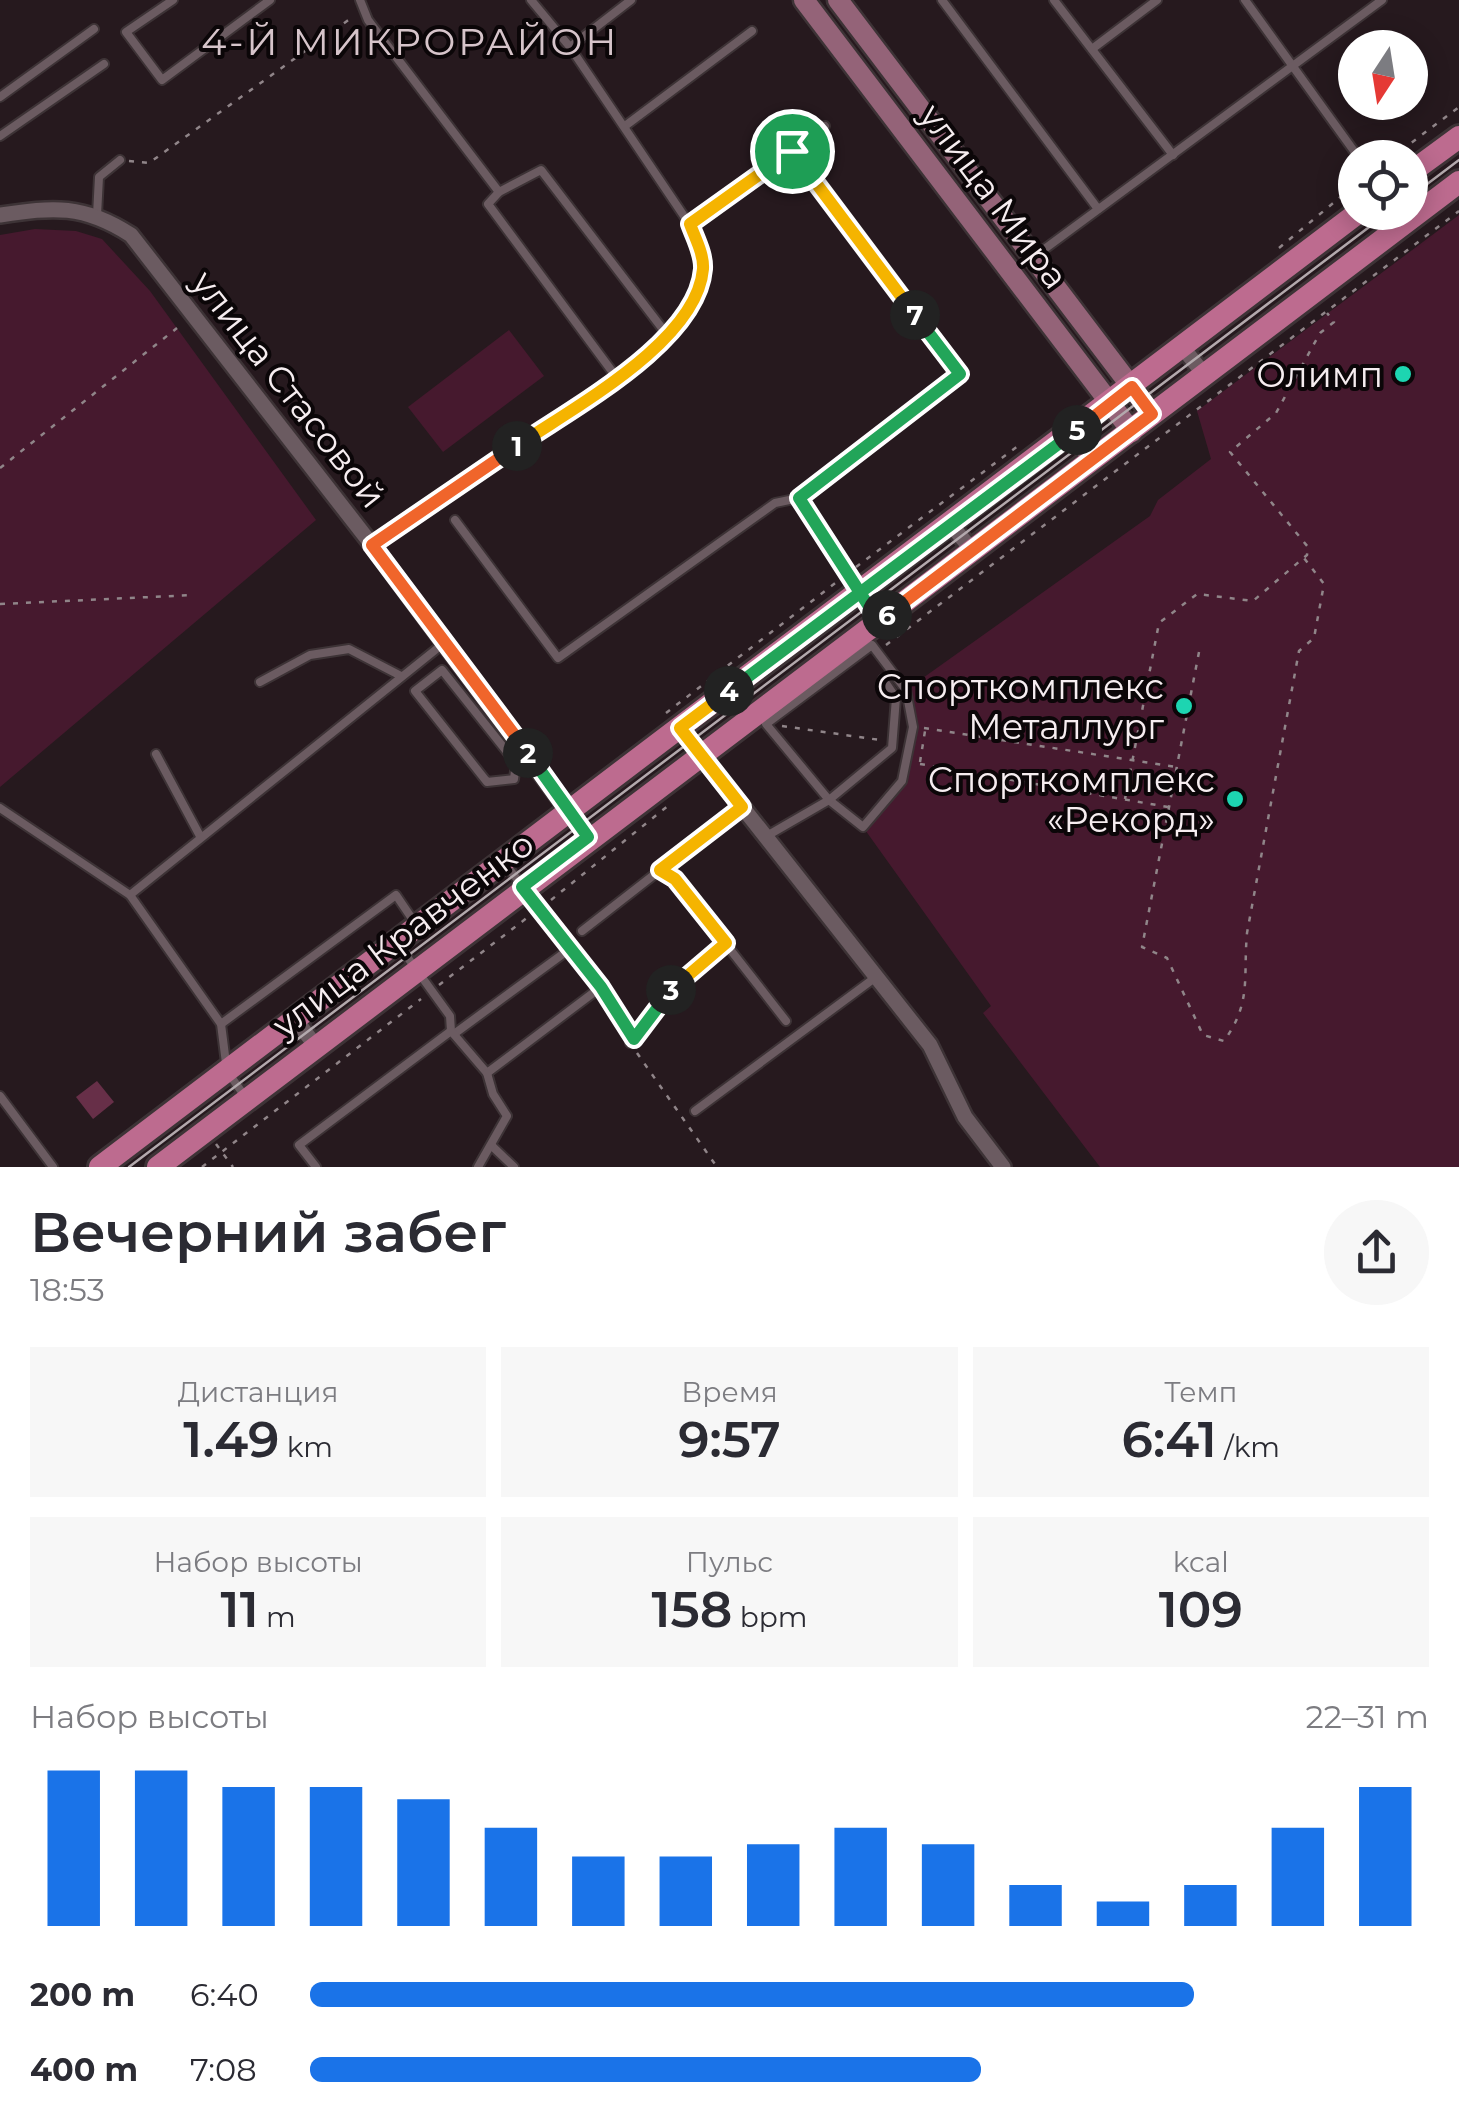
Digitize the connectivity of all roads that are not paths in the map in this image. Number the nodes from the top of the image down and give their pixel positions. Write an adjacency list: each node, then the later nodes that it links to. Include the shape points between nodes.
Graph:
1 (173, 0): 2 (lane, via 126,32 162,80)
2 (270, 0)
3 (531, 0): 15 (lane)
4 (631, 0): 15 (lane)
5 (804, 0): 46 (street, улица Мира)
6 (838, 0): 38 (street, улица Мира)
7 (942, 0): 32 (lane)
8 (1054, 0): 16 (lane)
9 (1157, 0): 16 (lane)
10 (1245, 0): 18 (lane)
11 (1382, 0): 18 (lane)
12 (362, 5): 30 (lane)
13 (94, 28): 19 (lane)
14 (752, 31): 20 (lane)
15 (570, 46): 20 (lane)
16 (1092, 49): 26 (lane)
17 (104, 64): 22 (lane)
18 (1291, 69): 24 (lane); 26 (lane)
19 (0, 97)
20 (626, 126): 35 (lane)
21 (825, 126): 25 (lane)
22 (0, 136)
23 (1459, 136): 28 (main road)
24 (1345, 140)
25 (792, 151): 35 (lane); 51 (lane, via 960,374)
26 (1172, 155): 32 (lane)
27 (120, 160): 34 (lane, via 99,177)
28 (1428, 160)
29 (1459, 182): 31 (main road, улица Кравченко)
30 (499, 192): 41 (lane, via 541,170); 44 (lane, via 488,204)
31 (1428, 202)
32 (1098, 209): 38 (lane)
33 (0, 215): 34 (street, улица Стасовой, via 57,206)
34 (97, 215): 54 (street, улица Стасовой, via 131,235)
35 (690, 224): 41 (lane, via 703,266 694,296)
36 (1338, 228): 39 (main road, улица Кравченко)
37 (1389, 230): 40 (main road, улица Кравченко)
38 (1033, 257): 45 (street, улица Мира)
39 (1279, 274): 40 (street); 42 (main road, улица Кравченко)
40 (1302, 301): 43 (main road, улица Кравченко)
41 (668, 336): 44 (lane)
42 (1183, 348): 43 (street); 45 (main road, улица Кравченко)
43 (1204, 374): 47 (main road, улица Кравченко)
44 (616, 378): 54 (lane)
45 (1132, 387): 46 (main road, улица Кравченко); 47 (street, улица Мира)
46 (1111, 404): 48 (street, улица Мира); 49 (main road, улица Кравченко)
47 (1152, 414): 48 (main road, улица Кравченко)
48 (1132, 432): 50 (main road, улица Кравченко)
49 (1071, 434): 50 (street); 53 (main road, улица Кравченко)
50 (1093, 462): 55 (main road, улица Кравченко)
51 (799, 498): 52 (lane, via 775,503 558,658); 56 (lane)
52 (455, 520)
53 (951, 525): 55 (street); 56 (main road, улица Кравченко)
54 (372, 545): 58 (street, улица Стасовой)
55 (973, 552): 57 (main road, улица Кравченко)
56 (859, 594): 57 (lane); 59 (main road, улица Кравченко)
57 (879, 622): 63 (main road, улица Кравченко)
58 (444, 643): 60 (lane); 71 (street, улица Стасовой)
59 (751, 674): 63 (street); 64 (main road, улица Кравченко)
60 (402, 676): 62 (lane, via 349,649 310,654); 72 (lane)
61 (883, 679): 68 (lane, via 896,698 892,748)
62 (260, 682)
63 (772, 700): 66 (main road, улица Кравченко)
64 (680, 728): 66 (street); 71 (main road, улица Кравченко)
65 (156, 754): 72 (lane)
66 (699, 754): 69 (street); 73 (main road, улица Кравченко)
67 (516, 763): 67 (lane, via 514,779 487,782 415,691 442,670)
68 (829, 800): 68 (lane, via 766,724 872,645 906,690 913,727 902,781 863,827); 74 (lane)
69 (742, 807): 74 (street); 76 (lane)
70 (0, 808): 78 (lane)
71 (570, 811): 73 (street, улица Стасовой); 75 (main road, улица Кравченко)
72 (200, 836): 78 (lane)
73 (588, 837): 77 (main road, улица Кравченко)
74 (765, 837): 85 (street)
75 (503, 862): 77 (lane); 79 (main road, улица Кравченко)
76 (660, 870): 80 (lane); 82 (lane, via 675,879)
77 (522, 887): 83 (lane); 84 (main road, улица Кравченко)
78 (130, 895): 89 (lane)
79 (418, 926): 81 (main road, улица Кравченко); 89 (lane, via 396,895)
80 (582, 932)
81 (397, 942): 84 (lane); 87 (main road, улица Кравченко)
82 (726, 943): 86 (lane, via 672,988 632,1041); 88 (lane)
83 (570, 948): 86 (lane); 90 (lane)
84 (416, 968): 90 (lane, via 450,1016); 91 (main road, улица Кравченко)
85 (876, 977): 96 (lane); 104 (street, via 930,1045 965,1117)
86 (601, 987): 93 (lane)
87 (295, 1019): 91 (street); 92 (main road, улица Кравченко)
88 (786, 1021)
89 (222, 1024): 92 (lane)
90 (452, 1032): 93 (lane); 101 (lane, via 299,1144)
91 (315, 1045): 95 (main road, улица Кравченко)
92 (226, 1071): 95 (lane); 99 (main road, улица Кравченко)
93 (487, 1073): 97 (lane, via 507,1116)
94 (0, 1096): 98 (lane)
95 (246, 1098): 100 (main road, улица Кравченко)
96 (696, 1110)
97 (492, 1146): 102 (lane); 103 (lane)
98 (53, 1167)
99 (100, 1167)
100 (158, 1167)
101 (316, 1167)
102 (478, 1167)
103 (514, 1167)
104 (1004, 1167)

